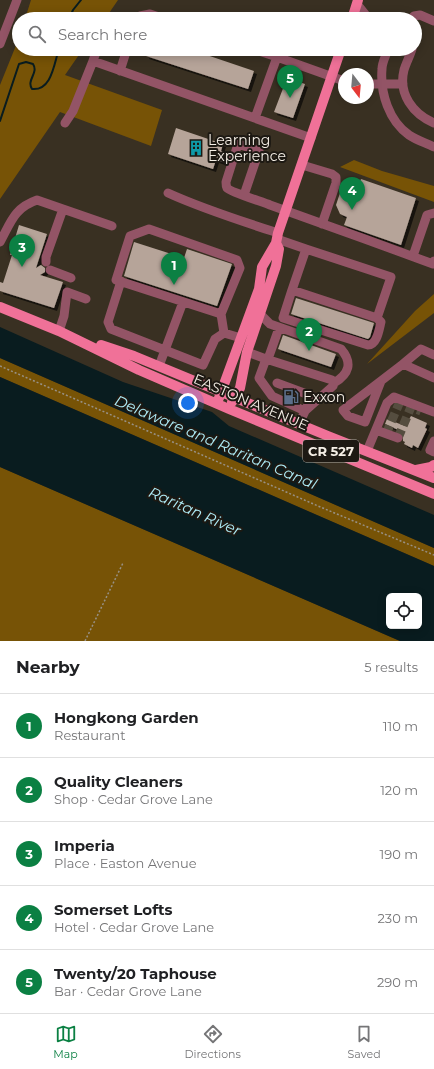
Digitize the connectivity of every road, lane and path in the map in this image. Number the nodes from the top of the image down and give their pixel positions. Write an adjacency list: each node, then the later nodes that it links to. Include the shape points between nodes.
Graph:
1 (17, 0): 3 (street)
2 (358, 2): 4 (main road); 5 (street)
3 (12, 12)
4 (354, 12)
5 (364, 12)
6 (12, 13): 9 (street)
7 (422, 16): 8 (street)
8 (434, 21)
9 (0, 44)
10 (95, 56): 17 (street)
11 (125, 56): 18 (street)
12 (274, 56): 16 (street)
13 (339, 56): 19 (main road)
14 (386, 56): 22 (street, via 382,69)
15 (409, 56): 23 (street, via 404,70)
16 (277, 57): 19 (street); 24 (street)
17 (93, 61): 18 (street); 25 (street)
18 (120, 71): 24 (street)
19 (332, 77): 20 (street); 27 (main road)
20 (338, 79)
21 (374, 84): 22 (street)
22 (382, 84): 23 (street); 28 (street, via 385,103 399,125 409,135)
23 (403, 84): 26 (street, via 407,100 414,110)
24 (255, 118): 27 (street)
25 (66, 123)
26 (434, 123)
27 (311, 138): 29 (main road)
28 (434, 146)
29 (302, 165): 33 (main road); 35 (street, via 336,177)
30 (168, 192): 37 (street)
31 (244, 195): 31 (street, via 259,151 238,144 226,184 228,190); 33 (street)
32 (63, 209): 36 (street); 38 (street, via 37,200 28,203 17,211); 42 (street, via 46,257 48,266)
33 (286, 210): 35 (street); 37 (main road)
34 (434, 213): 40 (street, via 427,214)
35 (322, 224): 40 (street)
36 (112, 226)
37 (277, 238): 39 (street); 49 (main road, via 279,249 276,266); 54 (main road, via 262,267 259,289)
38 (0, 242)
39 (306, 249): 44 (street); 50 (street, via 391,277)
40 (413, 256): 41 (street, via 433,264)
41 (434, 261)
42 (71, 278)
43 (121, 281): 46 (street); 48 (street, via 116,280 130,236 148,229 237,260 240,268); 55 (street, via 108,322 110,329)
44 (292, 290): 50 (street); 50 (street, via 283,318 368,345 375,342 382,322)
45 (86, 299): 52 (street, via 67,292)
46 (183, 302): 48 (street); 55 (street)
47 (0, 307): 52 (main road, EASTON AVENUE / CR 527)
48 (221, 314): 53 (street)
49 (260, 314): 51 (street, via 270,324); 56 (main road)
50 (377, 318)
51 (279, 328): 58 (street); 64 (street, via 341,349 347,358 348,369 342,379)
52 (59, 331): 61 (main road, EASTON AVENUE / CR 527); 68 (main road, EASTON AVENUE / CR 527, via 139,370)
53 (224, 333): 54 (street); 55 (street, via 215,339 202,364)
54 (241, 338): 66 (main road)
55 (165, 350): 61 (street)
56 (247, 352): 58 (street); 67 (main road, via 240,388)
57 (434, 355): 59 (street, via 421,349)
58 (267, 359): 64 (street, via 332,380); 65 (street, via 259,378)
59 (404, 364): 62 (street); 63 (street)
60 (0, 366): 83 (path)
61 (159, 366): 66 (main road, EASTON AVENUE / CR 527)
62 (434, 378)
63 (381, 381): 63 (street, via 343,410 348,416 365,422)
64 (334, 383): 69 (street)
65 (275, 388): 69 (street); 69 (street, via 312,396); 71 (street)
66 (221, 392): 67 (main road, EASTON AVENUE / CR 527); 68 (main road)
67 (234, 397): 70 (main road); 71 (main road, EASTON AVENUE / CR 527)
68 (217, 403): 70 (main road, EASTON AVENUE / CR 527)
69 (307, 406): 73 (street)
70 (229, 409): 82 (main road, EASTON AVENUE / CR 527)
71 (266, 410): 73 (main road, EASTON AVENUE / CR 527)
72 (434, 412): 74 (street, via 394,397 387,403)
73 (299, 424): 77 (main road, EASTON AVENUE / CR 527)
74 (376, 430): 75 (street); 77 (street)
75 (398, 438)
76 (434, 441): 78 (street, via 430,450)
77 (367, 451): 80 (main road, EASTON AVENUE / CR 527)
78 (434, 452)
79 (434, 465): 80 (main road)
80 (416, 470): 81 (main road, EASTON AVENUE / CR 527)
81 (434, 478)
82 (434, 494)
83 (434, 555)
84 (124, 563): 85 (path)
85 (85, 641)

